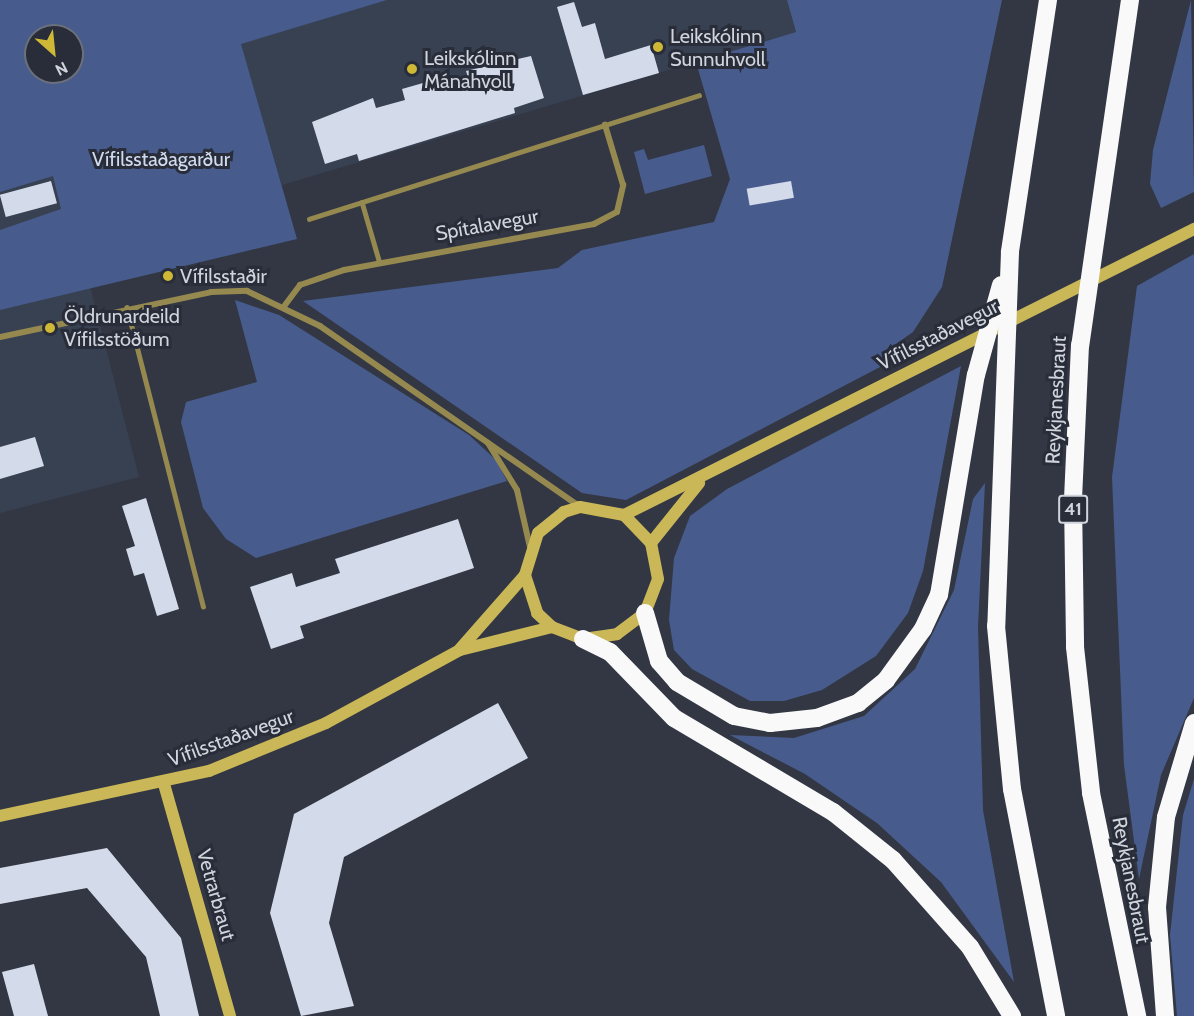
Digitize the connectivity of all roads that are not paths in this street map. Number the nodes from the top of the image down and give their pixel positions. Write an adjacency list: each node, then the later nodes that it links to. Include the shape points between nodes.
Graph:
1 (1048, 0): 8 (highway)
2 (1130, 0): 31 (highway, Reykjanesbraut / 41, via 1080,345 1072,499 1075,647 1091,794)
3 (699, 95): 4 (lane)
4 (605, 125): 5 (lane); 9 (street, Spítalavegur, via 623,185 617,212 594,224)
5 (362, 202): 6 (lane); 9 (lane)
6 (309, 219)
7 (1194, 229): 14 (main road, Vífilsstaðavegur)
8 (1010, 252): 21 (highway, via 976,375 939,595 923,629 886,680 858,702 818,718 770,723 734,716 677,682 659,661); 30 (highway, via 996,626 1012,789)
9 (379, 260): 10 (street, Spítalavegur, via 310,279 292,292)
10 (285, 305): 11 (street, via 232,289); 13 (street)
11 (127, 308): 12 (street); 20 (lane)
12 (0, 337)
13 (486, 440): 15 (street); 18 (street, via 517,490)
14 (702, 479): 16 (main road, Vífilsstaðavegur); 17 (main road, Vífilsstaðavegur)
15 (580, 507): 16 (main road); 18 (main road, via 550,521)
16 (624, 515): 17 (main road)
17 (651, 543): 21 (main road, via 658,579)
18 (530, 547): 19 (main road)
19 (525, 575): 22 (main road, via 537,613); 24 (main road, Vífilsstaðavegur)
20 (203, 606)
21 (645, 613): 23 (main road, via 617,634)
22 (552, 627): 23 (main road); 24 (main road, Vífilsstaðavegur)
23 (583, 639): 29 (highway, via 610,652 674,718 833,812 893,860 970,947)
24 (460, 650): 26 (main road, Vífilsstaðavegur, via 326,723)
25 (1194, 723): 32 (highway, via 1166,816 1157,907)
26 (164, 784): 27 (main road, Vífilsstaðavegur); 28 (main road, Vetrarbraut)
27 (0, 816)
28 (230, 1016)
29 (1012, 1016)
30 (1056, 1016)
31 (1137, 1016)
32 (1165, 1016)

